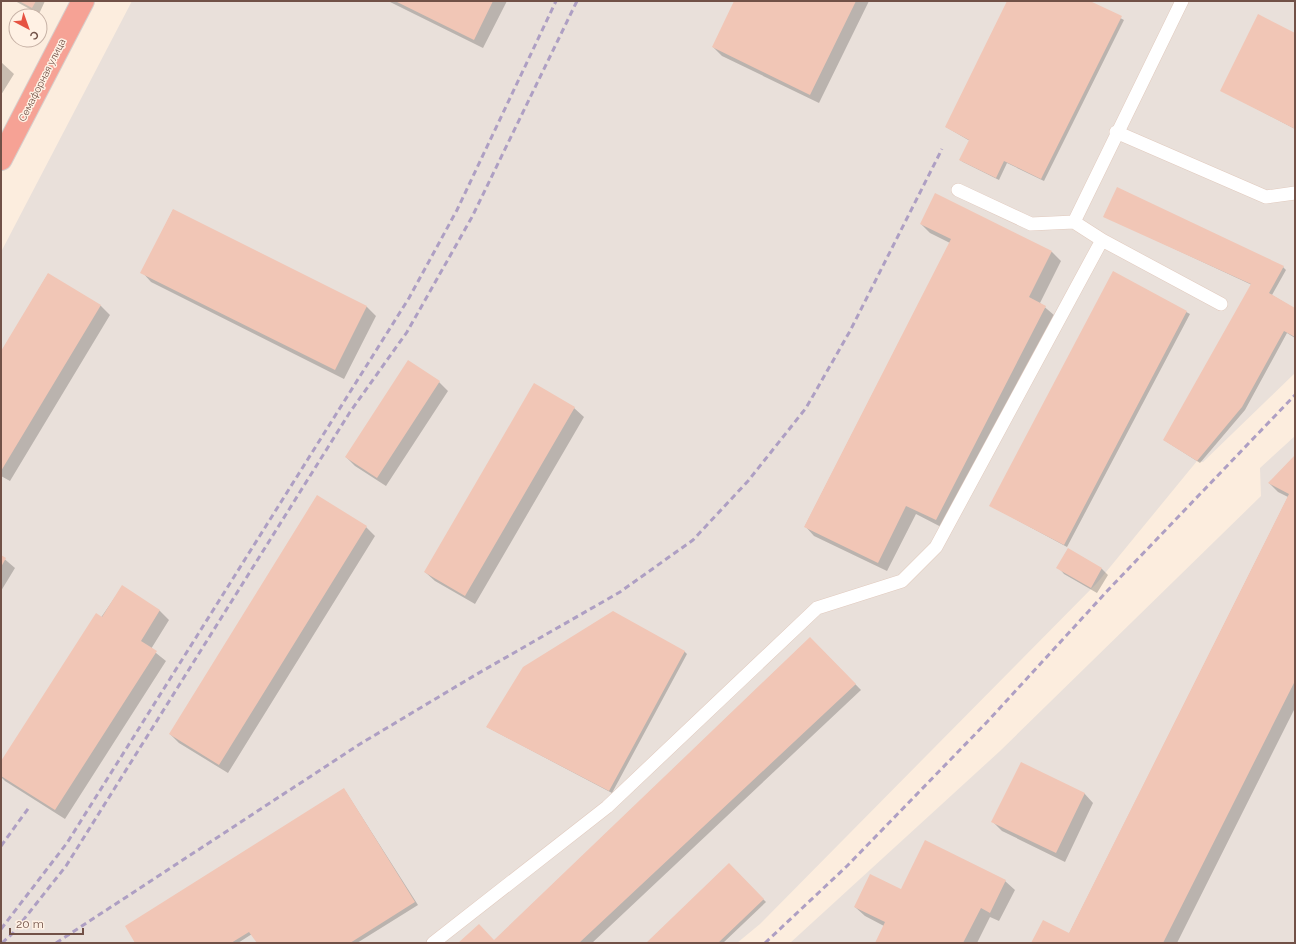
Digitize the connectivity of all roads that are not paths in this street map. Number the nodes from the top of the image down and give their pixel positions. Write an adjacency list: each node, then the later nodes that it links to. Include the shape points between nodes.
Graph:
1 (83, 1): 4 (highway, Семафорная улица)
2 (1182, 1): 3 (lane)
3 (1116, 132): 6 (lane, via 1266,197); 7 (lane)
4 (1, 159)
5 (958, 190): 7 (lane, via 1031,224)
6 (1295, 192)
7 (1074, 222): 8 (lane)
8 (1102, 240): 9 (lane); 10 (lane, via 936,546 902,581 817,608 607,807)
9 (1222, 304)
10 (433, 943)

